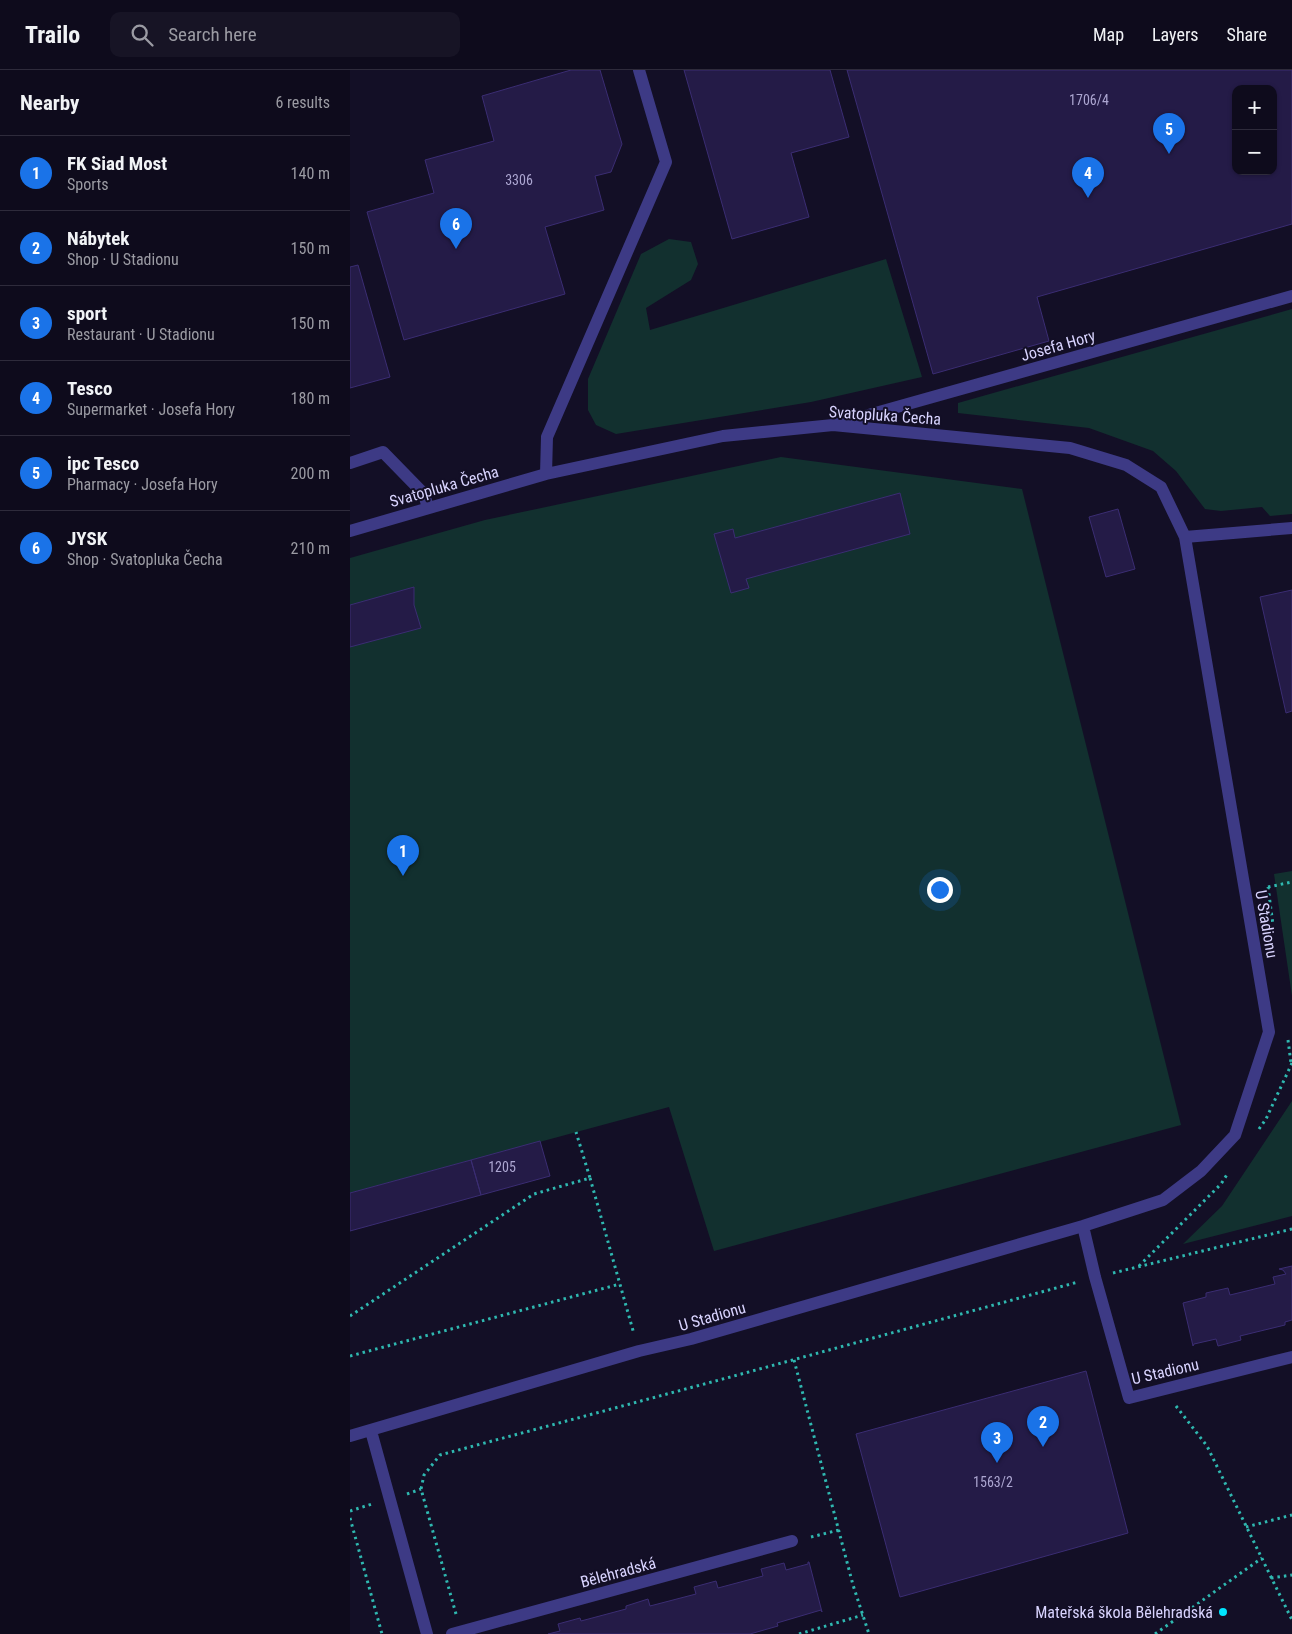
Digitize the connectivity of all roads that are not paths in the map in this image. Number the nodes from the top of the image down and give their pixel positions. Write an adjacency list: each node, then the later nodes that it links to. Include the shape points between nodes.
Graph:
1 (639, 70): 5 (street, via 666,162 547,437)
2 (1292, 296): 3 (street, Josefa Hory)
3 (833, 425): 5 (street, Svatopluka Čecha, via 723,436); 9 (street, Svatopluka Čecha, via 1070,448 1126,465 1161,487)
4 (350, 462): 6 (street, via 383,452 424,494)
5 (546, 474): 6 (street, Svatopluka Čecha)
6 (428, 508): 8 (street, Svatopluka Čecha)
7 (1292, 528): 9 (street)
8 (350, 530)
9 (1185, 537): 10 (street, U Stadionu, via 1269,1032 1235,1135 1202,1171 1163,1200)
10 (1084, 1226): 11 (street, U Stadionu, via 1129,1398); 12 (street, U Stadionu, via 691,1339 639,1351)
11 (1292, 1357)
12 (371, 1431): 13 (street, U Stadionu); 16 (street)
13 (350, 1436)
14 (792, 1541): 15 (street, Bělehradská)
15 (456, 1633)
16 (427, 1634)

